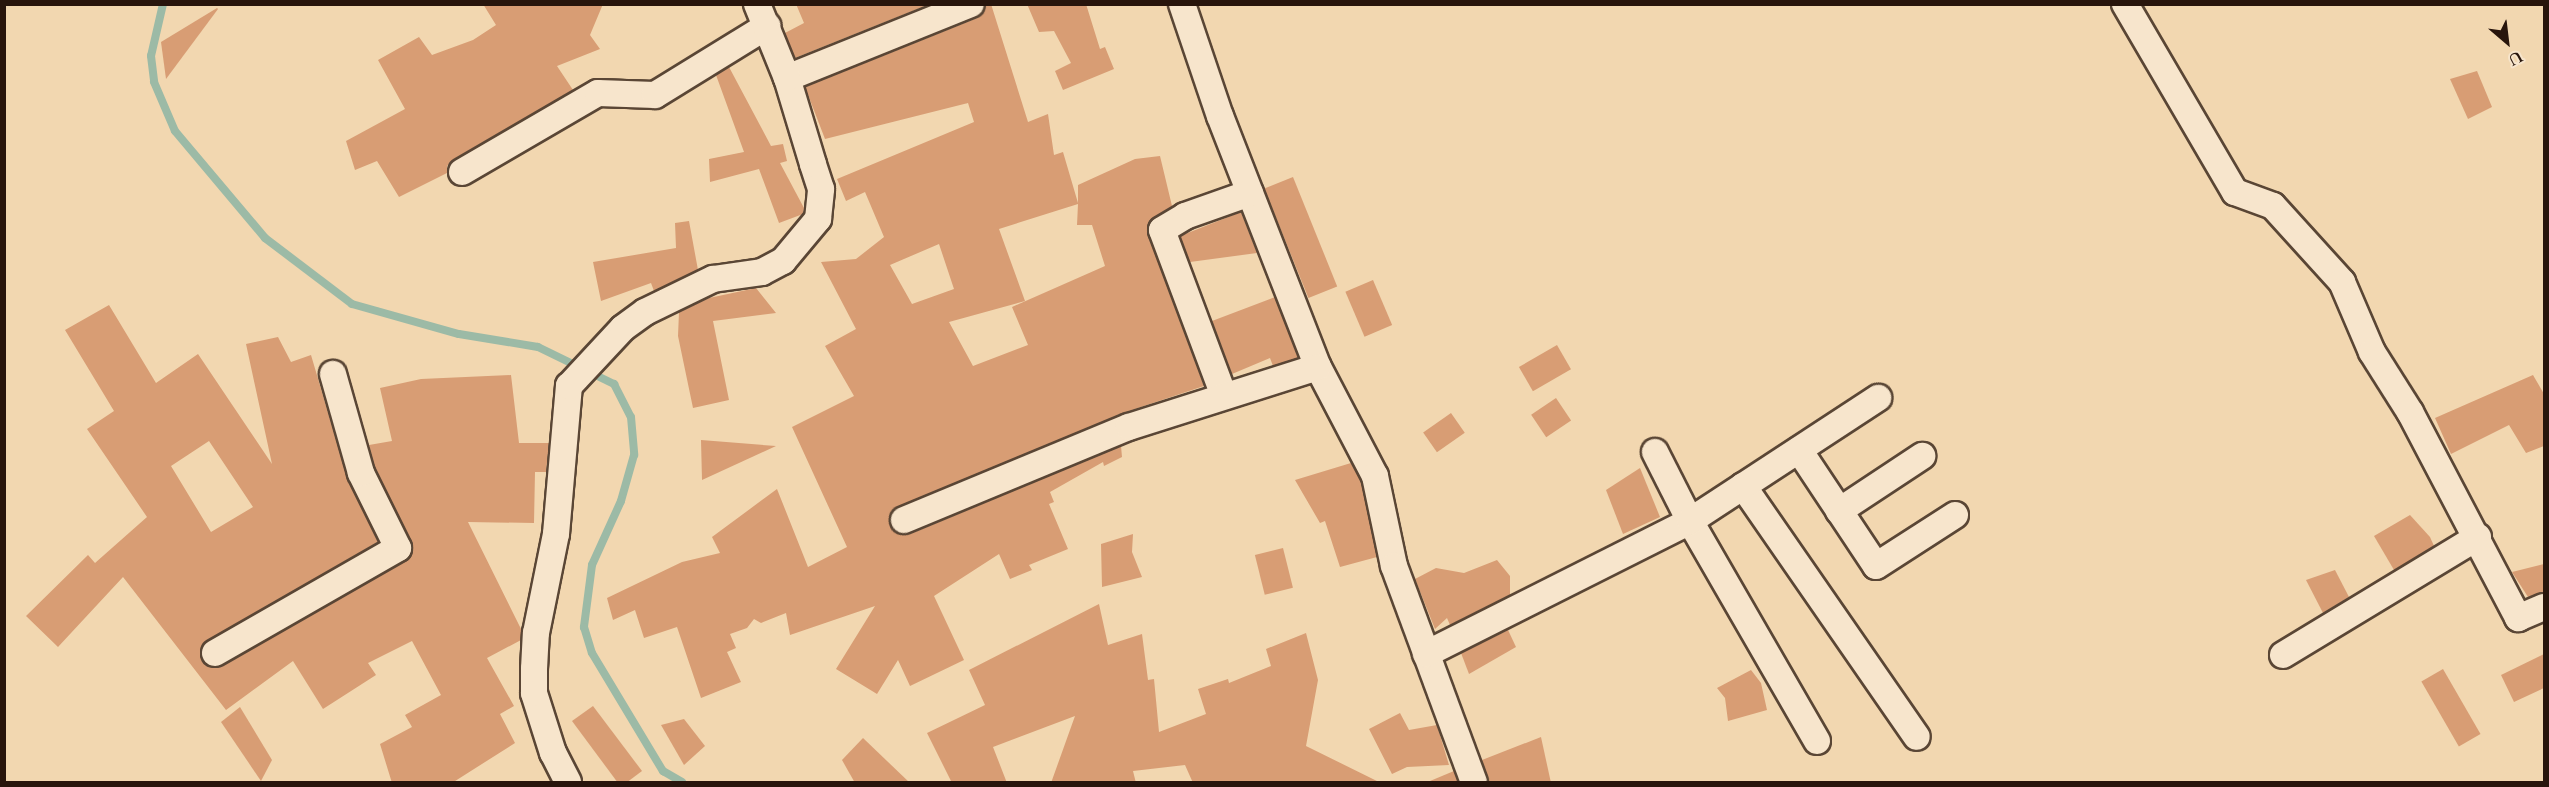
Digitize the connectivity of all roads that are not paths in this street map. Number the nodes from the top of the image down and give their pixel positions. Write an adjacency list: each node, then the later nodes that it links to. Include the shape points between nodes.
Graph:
1 (971, 4): 5 (street)
2 (1182, 4): 7 (street)
3 (2125, 4): 20 (street, via 2235,192 2273,206 2342,282 2382,370 2410,412)
4 (762, 15): 5 (street); 6 (street, via 641,96 609,92 592,95)
5 (787, 78): 27 (street, via 821,189 818,219 783,261 762,272 713,279 680,292 623,328 569,386 556,534 538,622 534,669 534,693 553,753)
6 (462, 172)
7 (1250, 193): 8 (street); 10 (street, via 1185,216 1162,230)
8 (1318, 367): 10 (street); 23 (street, via 1375,476 1391,555)
9 (333, 374): 22 (street, via 361,473 398,548)
10 (1224, 396): 18 (street, via 1129,427)
11 (1878, 398): 12 (street)
12 (1799, 450): 15 (street); 16 (street)
13 (1655, 452): 19 (street)
14 (1922, 456): 16 (street)
15 (1743, 486): 19 (street); 25 (street)
16 (1839, 511): 17 (street, via 1875,567)
17 (1955, 515)
18 (904, 520)
19 (1690, 521): 23 (street); 26 (street)
20 (2478, 537): 21 (street, via 2518,618); 24 (street)
21 (2544, 607)
22 (215, 654)
23 (1426, 654): 28 (street)
24 (2283, 656)
25 (1917, 737)
26 (1817, 741)
27 (568, 783)
28 (1474, 783)

